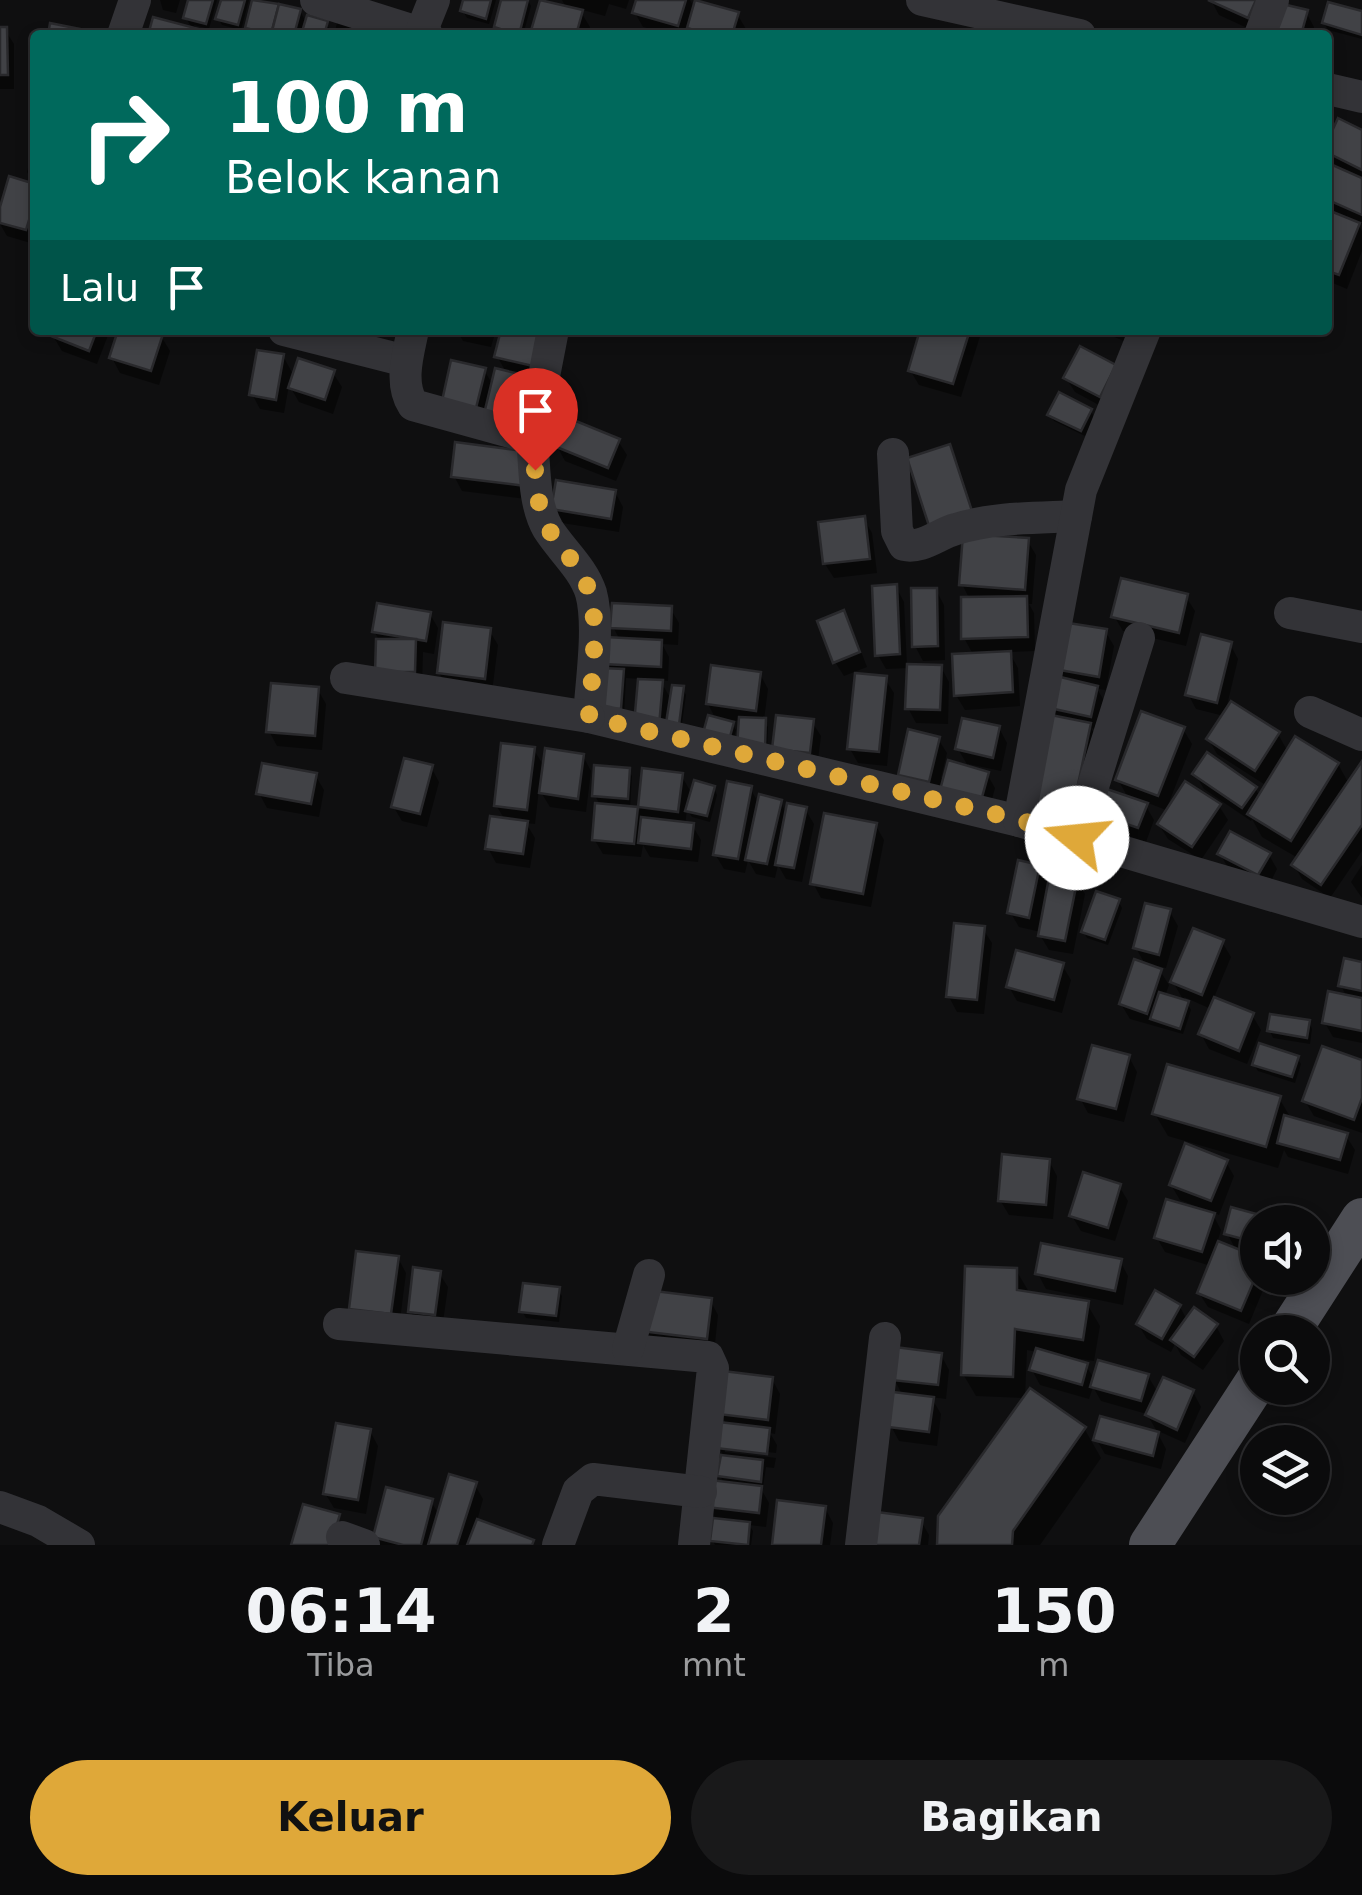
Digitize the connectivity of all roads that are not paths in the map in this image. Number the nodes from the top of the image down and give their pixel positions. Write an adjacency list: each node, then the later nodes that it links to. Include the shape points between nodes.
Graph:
1 (316, 0): 5 (street)
2 (434, 0): 6 (street)
3 (922, 0): 7 (street)
4 (1273, 0): 8 (street)
5 (410, 30)
6 (424, 30)
7 (1057, 30)
8 (1262, 30)
9 (1332, 90): 10 (street)
10 (1362, 97)
11 (323, 335): 14 (street)
12 (552, 335): 15 (street)
13 (1131, 335): 17 (street)
14 (410, 346): 15 (street, via 406,391 413,405)
15 (532, 438): 23 (street, via 547,526 584,577 594,613)
16 (892, 454): 17 (street, via 904,544 914,547 989,520)
17 (1076, 516): 25 (street)
18 (1290, 613): 19 (street)
19 (1362, 627)
20 (1139, 638): 26 (street)
21 (346, 678): 23 (street)
22 (1310, 712): 24 (street)
23 (589, 717): 25 (street)
24 (1362, 735)
25 (1020, 820): 26 (street)
26 (1077, 838): 27 (street)
27 (1362, 922)
28 (1362, 1219): 30 (main road)
29 (649, 1274): 33 (street)
30 (1300, 1315)
31 (338, 1324): 33 (street)
32 (884, 1338): 40 (street)
33 (628, 1350): 35 (street, via 712,1360)
34 (1241, 1405): 41 (main road)
35 (701, 1492): 38 (street, via 592,1479 578,1491); 39 (street)
36 (0, 1507): 37 (street)
37 (79, 1545)
38 (558, 1545)
39 (694, 1545)
40 (862, 1545)
41 (1150, 1545)

